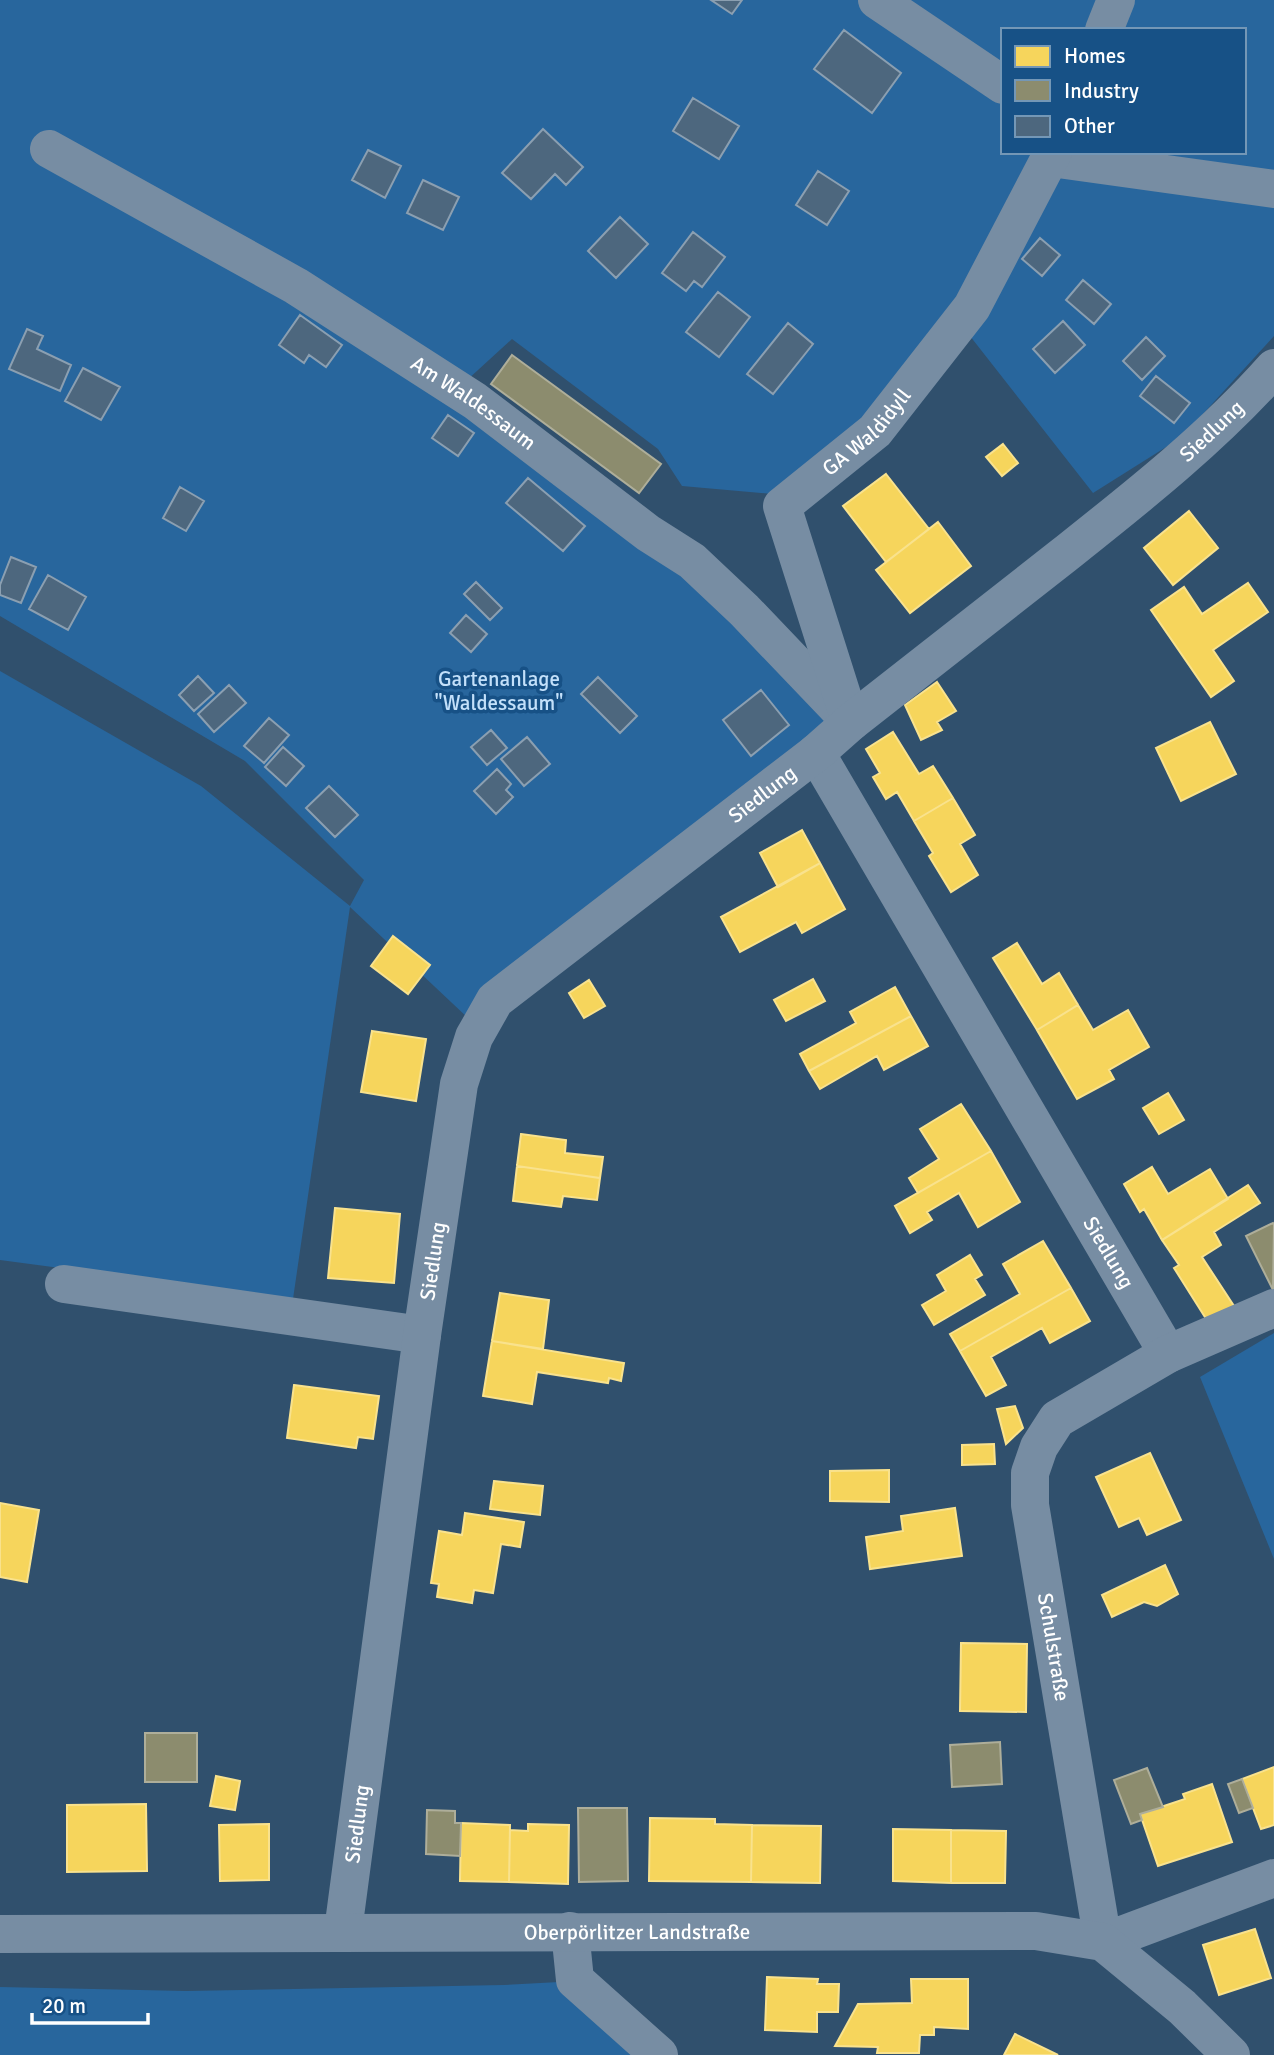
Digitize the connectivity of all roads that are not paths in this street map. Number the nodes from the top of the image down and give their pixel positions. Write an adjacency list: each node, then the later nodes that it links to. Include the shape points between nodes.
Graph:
1 (877, 0): 4 (street)
2 (1116, 0): 3 (street)
3 (1105, 28)
4 (1001, 84)
5 (49, 149): 9 (street, Am Waldessaum, via 296,286 475,401 648,533 692,561)
6 (1052, 155): 7 (street); 9 (street, GA Waldidyll, via 972,307 875,431 782,506)
7 (1274, 189)
8 (1274, 368): 9 (street, Siedlung, via 1185,456)
9 (851, 722): 10 (street, Siedlung)
10 (816, 753): 13 (street, Siedlung, via 495,1000 474,1037 459,1084); 14 (street, Siedlung)
11 (64, 1284): 13 (street)
12 (1274, 1308): 14 (street, Schulstraße)
13 (422, 1335): 16 (street, Siedlung)
14 (1168, 1354): 19 (street, Schulstraße, via 1057,1419 1039,1447 1030,1473 1030,1505)
15 (1274, 1878): 19 (street)
16 (343, 1931): 17 (street, Oberpörlitzer Landstraße); 18 (street, Oberpörlitzer Landstraße)
17 (570, 1931): 19 (street, Oberpörlitzer Landstraße, via 1036,1931); 20 (street, via 575,1980)
18 (0, 1934)
19 (1103, 1942): 21 (street, via 1182,2007)
20 (659, 2055)
21 (1231, 2055)

